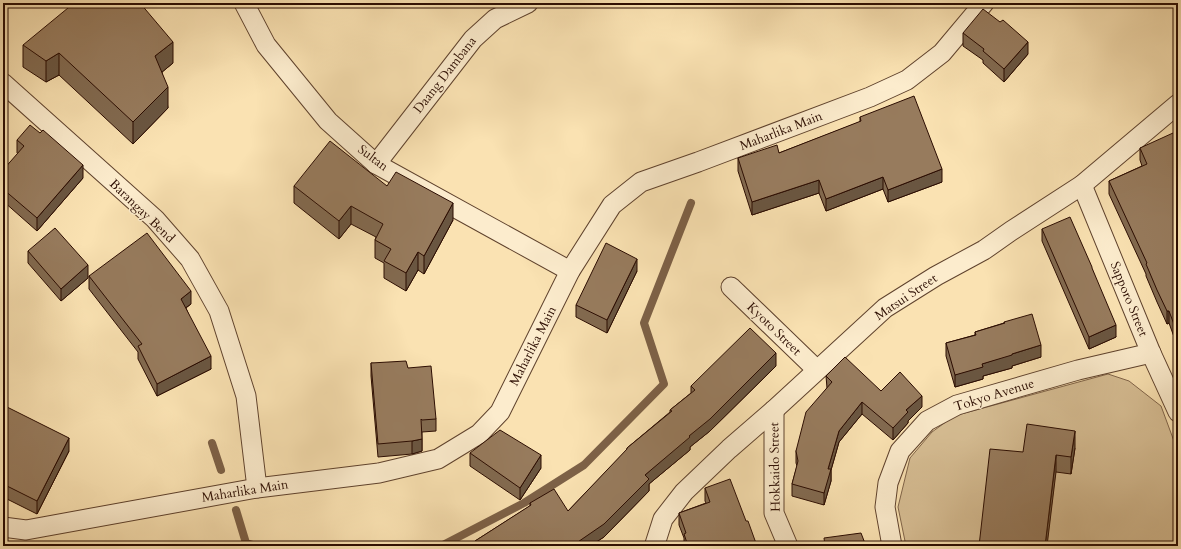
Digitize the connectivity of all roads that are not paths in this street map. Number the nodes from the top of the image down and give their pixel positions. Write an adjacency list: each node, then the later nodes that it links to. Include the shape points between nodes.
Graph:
1 (244, 3): 6 (street, Sultan, via 266,45 328,121)
2 (528, 3): 6 (street, Daang Dambana, via 495,19 473,38)
3 (984, 3): 8 (street, Maharlika Main, via 942,53 907,80 870,98 641,182 612,205)
4 (3, 83): 14 (street, Barangay Bend, via 155,219 190,259 219,311 246,396)
5 (1176, 109): 7 (street, Matsui Street)
6 (376, 164): 8 (street, Sultan)
7 (1082, 185): 10 (street, Sapporo Street); 11 (street, Matsui Street, via 984,250 885,308)
8 (570, 271): 14 (street, Maharlika Main, via 500,412 478,434 431,461 378,473)
9 (731, 286): 11 (street, Kyoto Street)
10 (1151, 353): 13 (street, Sapporo Street); 18 (street, Tokyo Avenue, via 1078,370 957,405 927,421 900,451 888,483 884,507)
11 (817, 370): 12 (street, Matsui Street)
12 (774, 410): 16 (street, Matsui Street, via 684,492 663,519); 17 (street, Hokkaido Street, via 774,513)
13 (1178, 412)
14 (257, 488): 15 (street, Maharlika Main, via 26,530)
15 (3, 527)
16 (656, 546)
17 (788, 546)
18 (892, 546)

